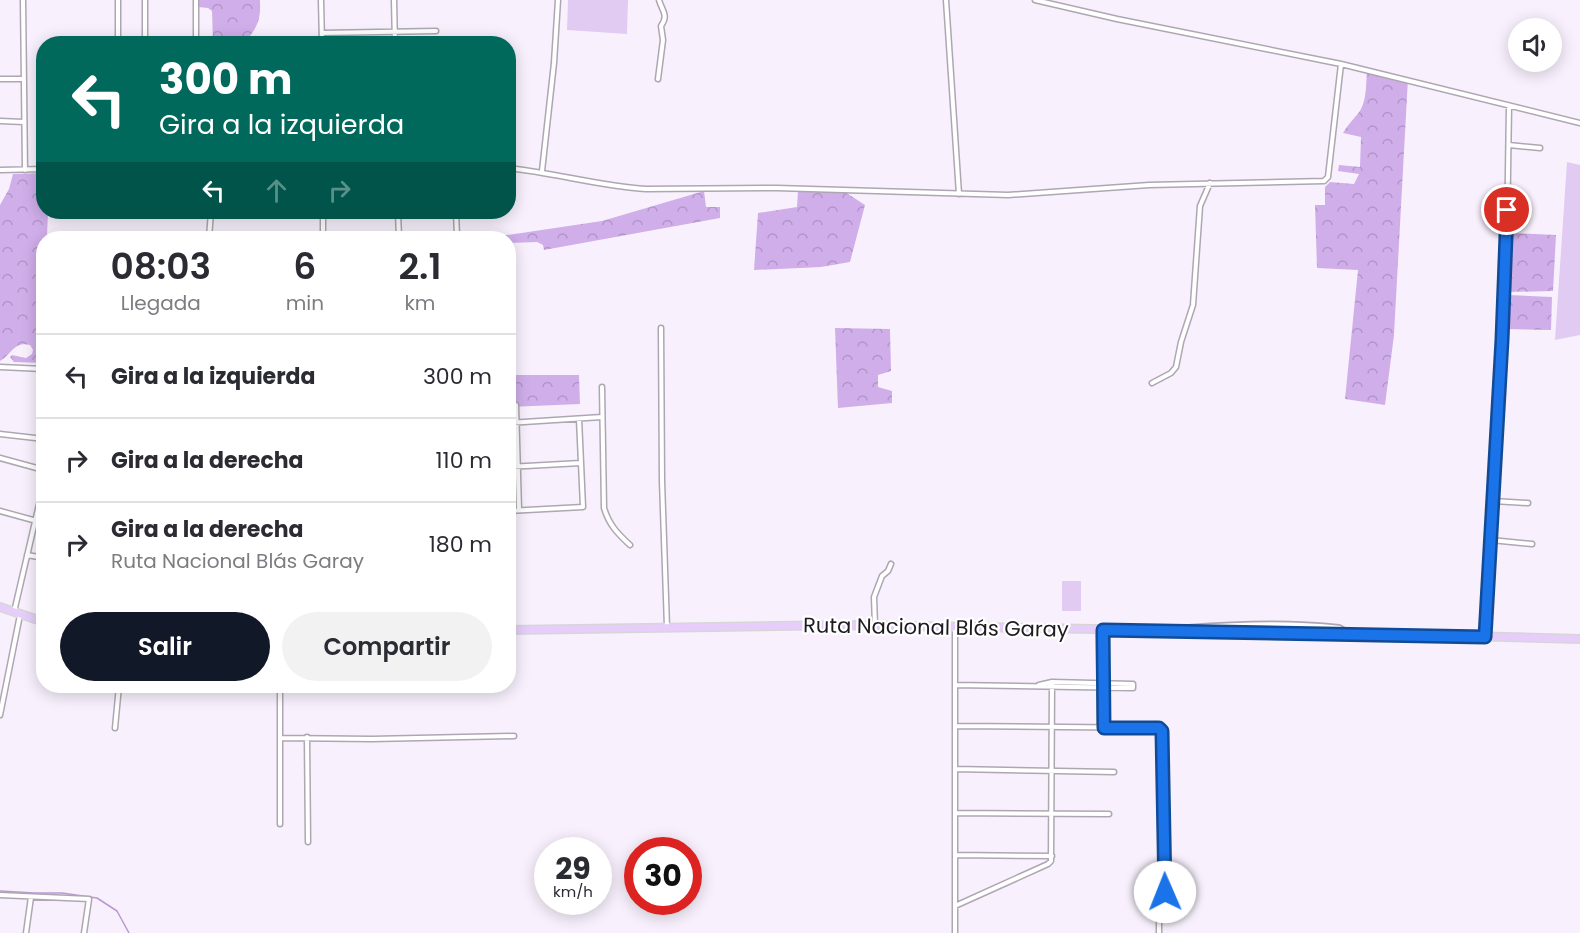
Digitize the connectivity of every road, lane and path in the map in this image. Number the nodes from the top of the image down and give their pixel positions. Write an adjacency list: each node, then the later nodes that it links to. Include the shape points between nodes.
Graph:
1 (23, 0): 21 (street)
2 (118, 0): 14 (street)
3 (145, 0): 15 (street)
4 (196, 0): 16 (street)
5 (321, 0): 13 (street)
6 (394, 0): 12 (street)
7 (558, 0): 32 (street)
8 (659, 0): 20 (street, via 666,12 661,27)
9 (946, 0): 34 (street)
10 (1035, 0): 18 (street)
11 (436, 31): 12 (street)
12 (394, 32): 13 (street); 17 (street)
13 (322, 33)
14 (118, 36)
15 (145, 36)
16 (196, 36)
17 (394, 36)
18 (1341, 64): 22 (street); 33 (street, via 1326,179)
19 (0, 79): 21 (street)
20 (658, 79)
21 (24, 80): 24 (street)
22 (1509, 106): 25 (street); 26 (street)
23 (0, 121): 24 (street)
24 (24, 122): 30 (street)
25 (1580, 123)
26 (1509, 145): 27 (street); 50 (street)
27 (1540, 148)
28 (516, 169): 32 (street)
29 (0, 170): 30 (street)
30 (25, 170): 31 (street)
31 (36, 170)
32 (542, 171): 34 (street, via 627,188)
33 (1210, 183): 34 (street, via 1008,195); 38 (street, via 1200,206 1193,304 1176,367)
34 (959, 194)
35 (662, 328): 66 (street)
36 (0, 367): 37 (street)
37 (36, 369)
38 (1152, 383)
39 (602, 387): 41 (street)
40 (516, 405): 43 (street)
41 (602, 417): 42 (street); 58 (street, via 604,508 616,532)
42 (579, 419): 43 (street); 47 (street)
43 (517, 422): 48 (street)
44 (0, 434): 45 (street)
45 (36, 438)
46 (0, 458): 49 (street)
47 (581, 463): 48 (street); 53 (street, via 583,507)
48 (517, 466): 53 (street)
49 (36, 468)
50 (1492, 501): 51 (street); 56 (street)
51 (1528, 503)
52 (516, 510): 53 (street)
53 (519, 510)
54 (0, 511): 55 (street)
55 (36, 521): 59 (street)
56 (1491, 540): 57 (street); 70 (street)
57 (1533, 544)
58 (630, 545)
59 (27, 555): 60 (street); 63 (street)
60 (36, 557)
61 (891, 564): 65 (street, via 874,597)
62 (0, 607): 63 (highway)
63 (17, 614): 64 (highway); 77 (street)
64 (36, 620)
65 (875, 626): 66 (highway, Ruta Nacional Blás Garay); 67 (highway, Ruta Nacional Blás Garay)
66 (667, 627): 69 (highway, Ruta Nacional Blás Garay)
67 (955, 627): 68 (highway, Ruta Nacional Blás Garay); 72 (street)
68 (1101, 629): 70 (highway, Ruta Nacional Blás Garay); 74 (street)
69 (516, 630)
70 (1485, 637): 71 (highway, Ruta Nacional Blás Garay)
71 (1580, 639)
72 (955, 685): 73 (street); 78 (street)
73 (1052, 685): 74 (street); 80 (street)
74 (1102, 686): 74 (street, via 1133,688 1133,684); 81 (street)
75 (118, 693): 79 (street)
76 (280, 693): 83 (street)
77 (0, 715)
78 (955, 726): 80 (street); 85 (street)
79 (115, 728)
80 (1052, 728): 81 (street); 86 (street)
81 (1102, 728): 101 (street, via 1162,731 1165,892 1159,904)
82 (514, 736): 84 (street)
83 (280, 738): 84 (street); 91 (street)
84 (307, 738): 92 (street)
85 (955, 770): 86 (street); 88 (street)
86 (1052, 770): 87 (street); 89 (street)
87 (1114, 772)
88 (955, 813): 89 (street); 93 (street)
89 (1052, 814): 90 (street); 94 (street)
90 (1109, 814)
91 (280, 824)
92 (308, 842)
93 (955, 855): 94 (street); 97 (street)
94 (1052, 856): 97 (street, via 1048,864)
95 (0, 895): 96 (street)
96 (31, 897): 98 (street); 99 (street, via 89,899)
97 (956, 906): 100 (street)
98 (26, 933)
99 (84, 933)
100 (956, 933)
101 (1159, 933)

